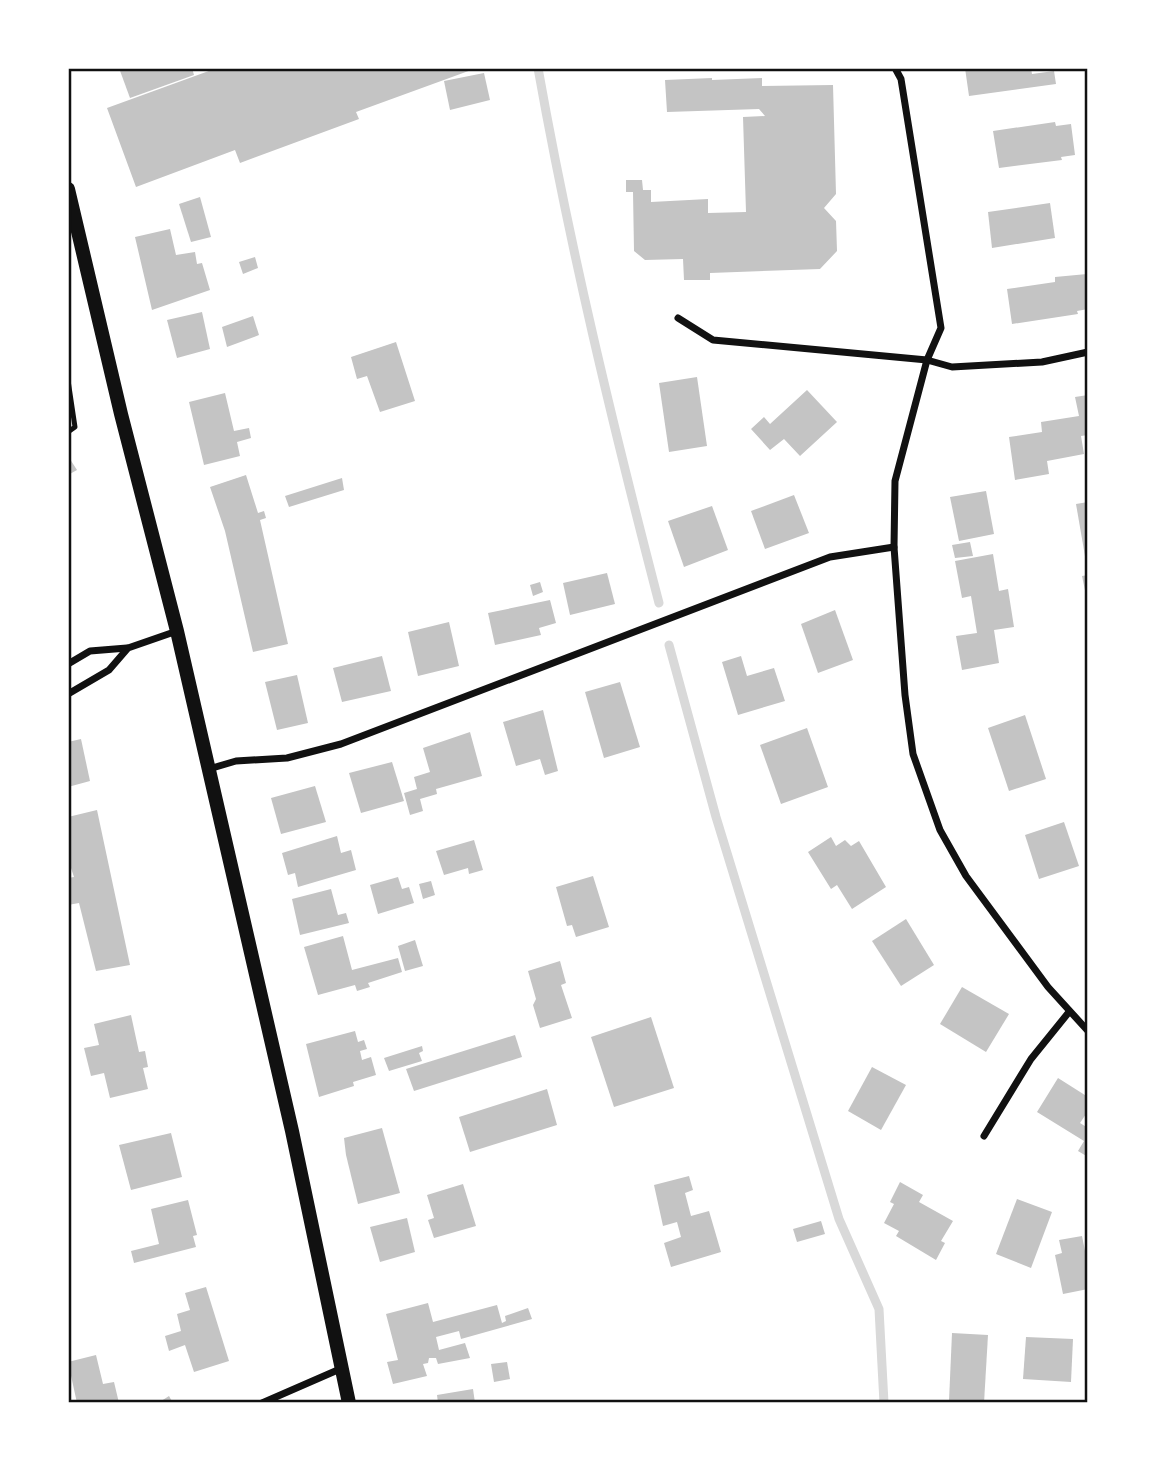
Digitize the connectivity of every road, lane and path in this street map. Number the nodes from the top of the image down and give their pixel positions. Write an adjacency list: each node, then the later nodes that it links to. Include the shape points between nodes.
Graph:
1 (895, 68): 5 (street, via 901,79 941,328)
2 (68, 189): 9 (main road)
3 (678, 318): 5 (street, via 713,340)
4 (1088, 352): 5 (street, via 1042,362 952,367)
5 (928, 360): 8 (street, via 895,481)
6 (69, 382): 7 (lane, via 75,427)
7 (68, 432)
8 (894, 547): 13 (street, via 830,557 341,744 286,758 236,761); 14 (street, via 913,754 940,830 966,876)
9 (177, 631): 10 (street); 13 (main road)
10 (128, 648): 11 (street, via 90,652); 12 (street, via 109,670)
11 (68, 664)
12 (68, 694)
13 (207, 769): 17 (main road, via 292,1131)
14 (1069, 1012): 15 (street); 16 (street, via 1031,1059)
15 (1088, 1031)
16 (984, 1136)
17 (340, 1369): 18 (street); 19 (main road)
18 (262, 1403)
19 (349, 1403)

